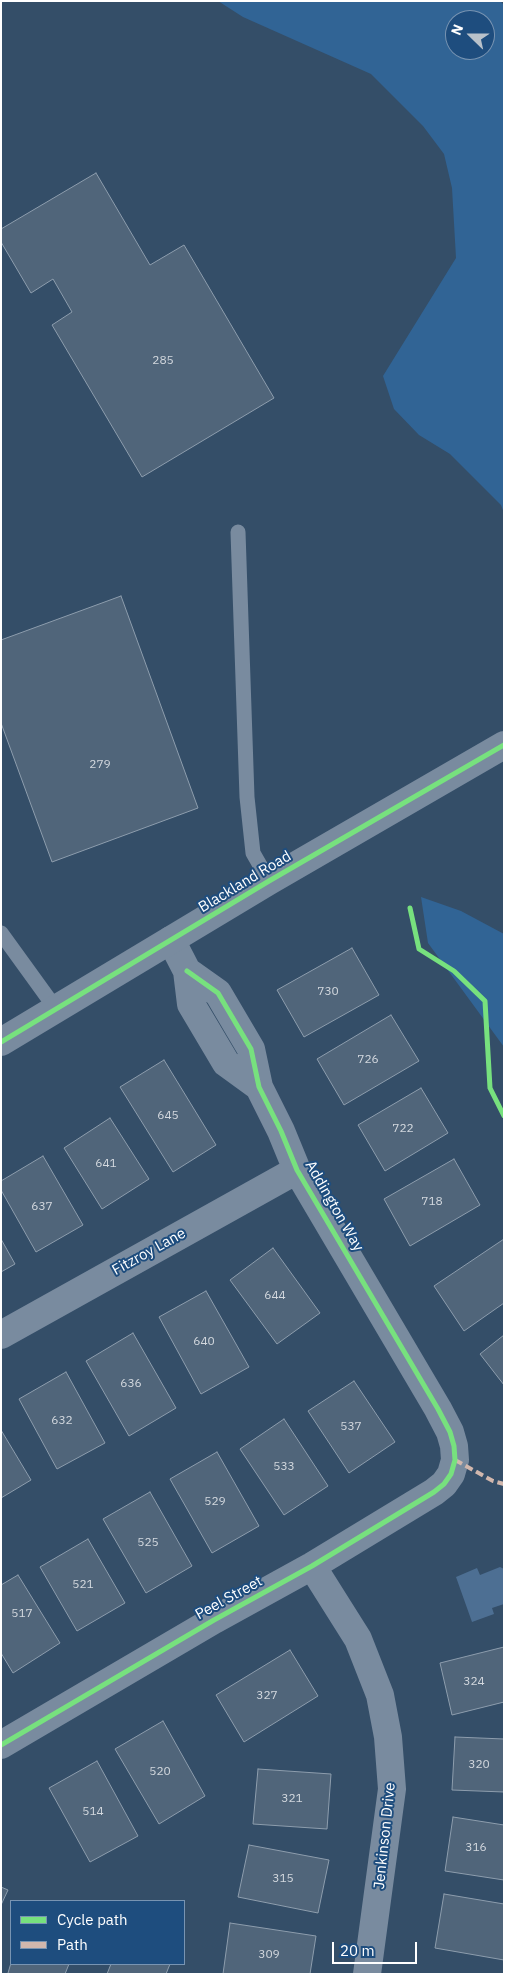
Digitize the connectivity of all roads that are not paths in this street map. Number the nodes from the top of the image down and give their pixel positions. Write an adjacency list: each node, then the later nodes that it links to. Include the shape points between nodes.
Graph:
1 (238, 532): 3 (lane, via 246,797 254,853)
2 (504, 745): 3 (street, Blackland Road)
3 (270, 881): 5 (street, Blackland Road)
4 (1, 933): 6 (lane)
5 (171, 940): 6 (street, Blackland Road); 8 (street, Addington Way, via 188,971 218,993 251,1049 258,1087 281,1130)
6 (56, 1009): 7 (street, Blackland Road)
7 (1, 1042)
8 (297, 1170): 9 (street, Fitzroy Lane); 10 (street, Addington Way, via 438,1409 450,1432)
9 (1, 1335)
10 (455, 1460): 11 (street, Peel Street, via 448,1479 434,1492)
11 (312, 1566): 12 (street, Peel Street, via 206,1624); 13 (street, Jenkinson Drive, via 358,1639 380,1695 388,1737 392,1789)
12 (1, 1745)
13 (367, 1974)

